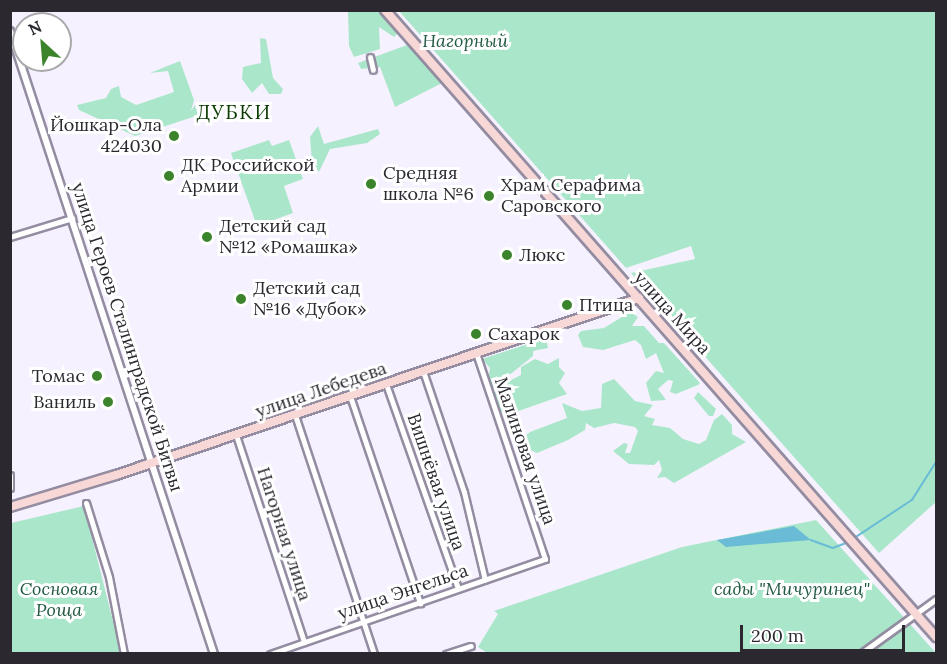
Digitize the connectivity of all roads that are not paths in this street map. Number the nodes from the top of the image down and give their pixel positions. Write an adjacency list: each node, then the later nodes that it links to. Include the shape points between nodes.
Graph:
1 (385, 10): 7 (main road, улица Мира)
2 (10, 31): 5 (street, улица Героев Сталинградской Битвы)
3 (369, 57): 4 (street)
4 (374, 70)
5 (72, 218): 6 (street); 14 (street, улица Героев Сталинградской Битвы)
6 (10, 237)
7 (639, 298): 8 (main road, улица Лебедева); 24 (main road, улица Мира)
8 (476, 353): 9 (main road, улица Лебедева); 19 (street, Малиновая улица)
9 (423, 371): 10 (main road, улица Лебедева); 20 (street, via 464,492)
10 (386, 384): 11 (main road, улица Лебедева); 21 (street, Вишнёвая улица)
11 (350, 396): 12 (main road, улица Лебедева); 23 (street)
12 (295, 415): 13 (main road, улица Лебедева); 25 (street)
13 (236, 435): 14 (main road, улица Лебедева); 27 (street, Нагорная улица)
14 (152, 463): 18 (main road, улица Лебедева); 31 (street, улица Героев Сталинградской Битвы)
15 (10, 475): 16 (street)
16 (10, 488)
17 (86, 503): 30 (street, via 109,577)
18 (10, 507)
19 (545, 559): 20 (street, улица Энгельса)
20 (485, 580): 21 (street, улица Энгельса)
21 (458, 589): 23 (street, улица Энгельса)
22 (936, 600): 24 (street)
23 (420, 603): 25 (street, улица Энгельса)
24 (914, 612): 26 (main road, улица Мира); 35 (street)
25 (364, 621): 27 (street, улица Энгельса); 33 (street)
26 (936, 637)
27 (304, 642): 29 (street, улица Энгельса)
28 (471, 646): 34 (street)
29 (280, 652): 32 (street, улица Энгельса)
30 (124, 654)
31 (214, 654)
32 (270, 654)
33 (374, 654)
34 (447, 654)
35 (860, 654)

